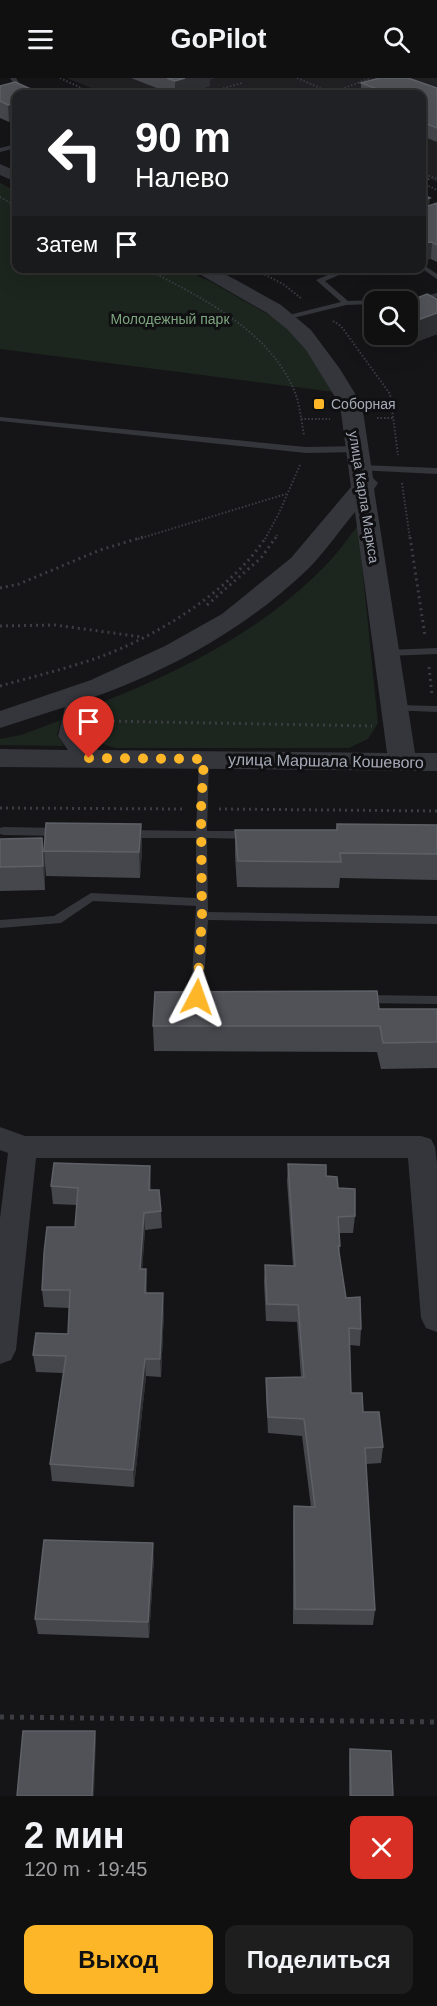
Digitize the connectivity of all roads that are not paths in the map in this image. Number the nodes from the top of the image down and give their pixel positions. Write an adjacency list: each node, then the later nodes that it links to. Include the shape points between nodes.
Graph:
1 (208, 273): 10 (street, улица Карла Маркса, via 286,317 327,362 351,405)
2 (216, 273): 8 (street)
3 (339, 273): 7 (lane, via 320,280)
4 (437, 295): 5 (lane)
5 (418, 299)
6 (364, 302): 7 (lane)
7 (346, 303): 8 (lane)
8 (292, 317): 10 (street, via 332,361 356,404)
9 (0, 419): 10 (lane, via 306,450)
10 (362, 467): 11 (lane); 13 (street, улица Карла Маркса); 14 (street, via 300,563 231,619 174,652)
11 (437, 471)
12 (432, 651): 13 (lane)
13 (389, 653): 16 (street, улица Карла Маркса)
14 (81, 693): 17 (street); 19 (street, via 72,736)
15 (435, 709): 16 (lane)
16 (397, 714): 23 (street, улица Карла Маркса)
17 (0, 720)
18 (0, 752): 19 (street)
19 (87, 755): 21 (street, улица Маршала Кошевого); 22 (street, улица Маршала Кошевого); 23 (street)
20 (437, 756): 23 (street)
21 (0, 758)
22 (204, 759): 23 (street, улица Маршала Кошевого); 29 (lane)
23 (404, 759): 24 (street, улица Маршала Кошевого)
24 (437, 762)
25 (3, 831): 26 (lane)
26 (73, 833)
27 (108, 833): 29 (lane)
28 (260, 834): 29 (lane)
29 (201, 836): 30 (lane)
30 (202, 902): 31 (lane); 33 (lane, via 91,897 57,920)
31 (202, 916): 32 (lane); 34 (lane, via 197,997)
32 (437, 920)
33 (0, 924)
34 (220, 997)
35 (345, 999): 36 (lane)
36 (437, 1000)
37 (12, 1142): 38 (street, via 421,1147); 39 (street)
38 (437, 1318)
39 (0, 1350)

